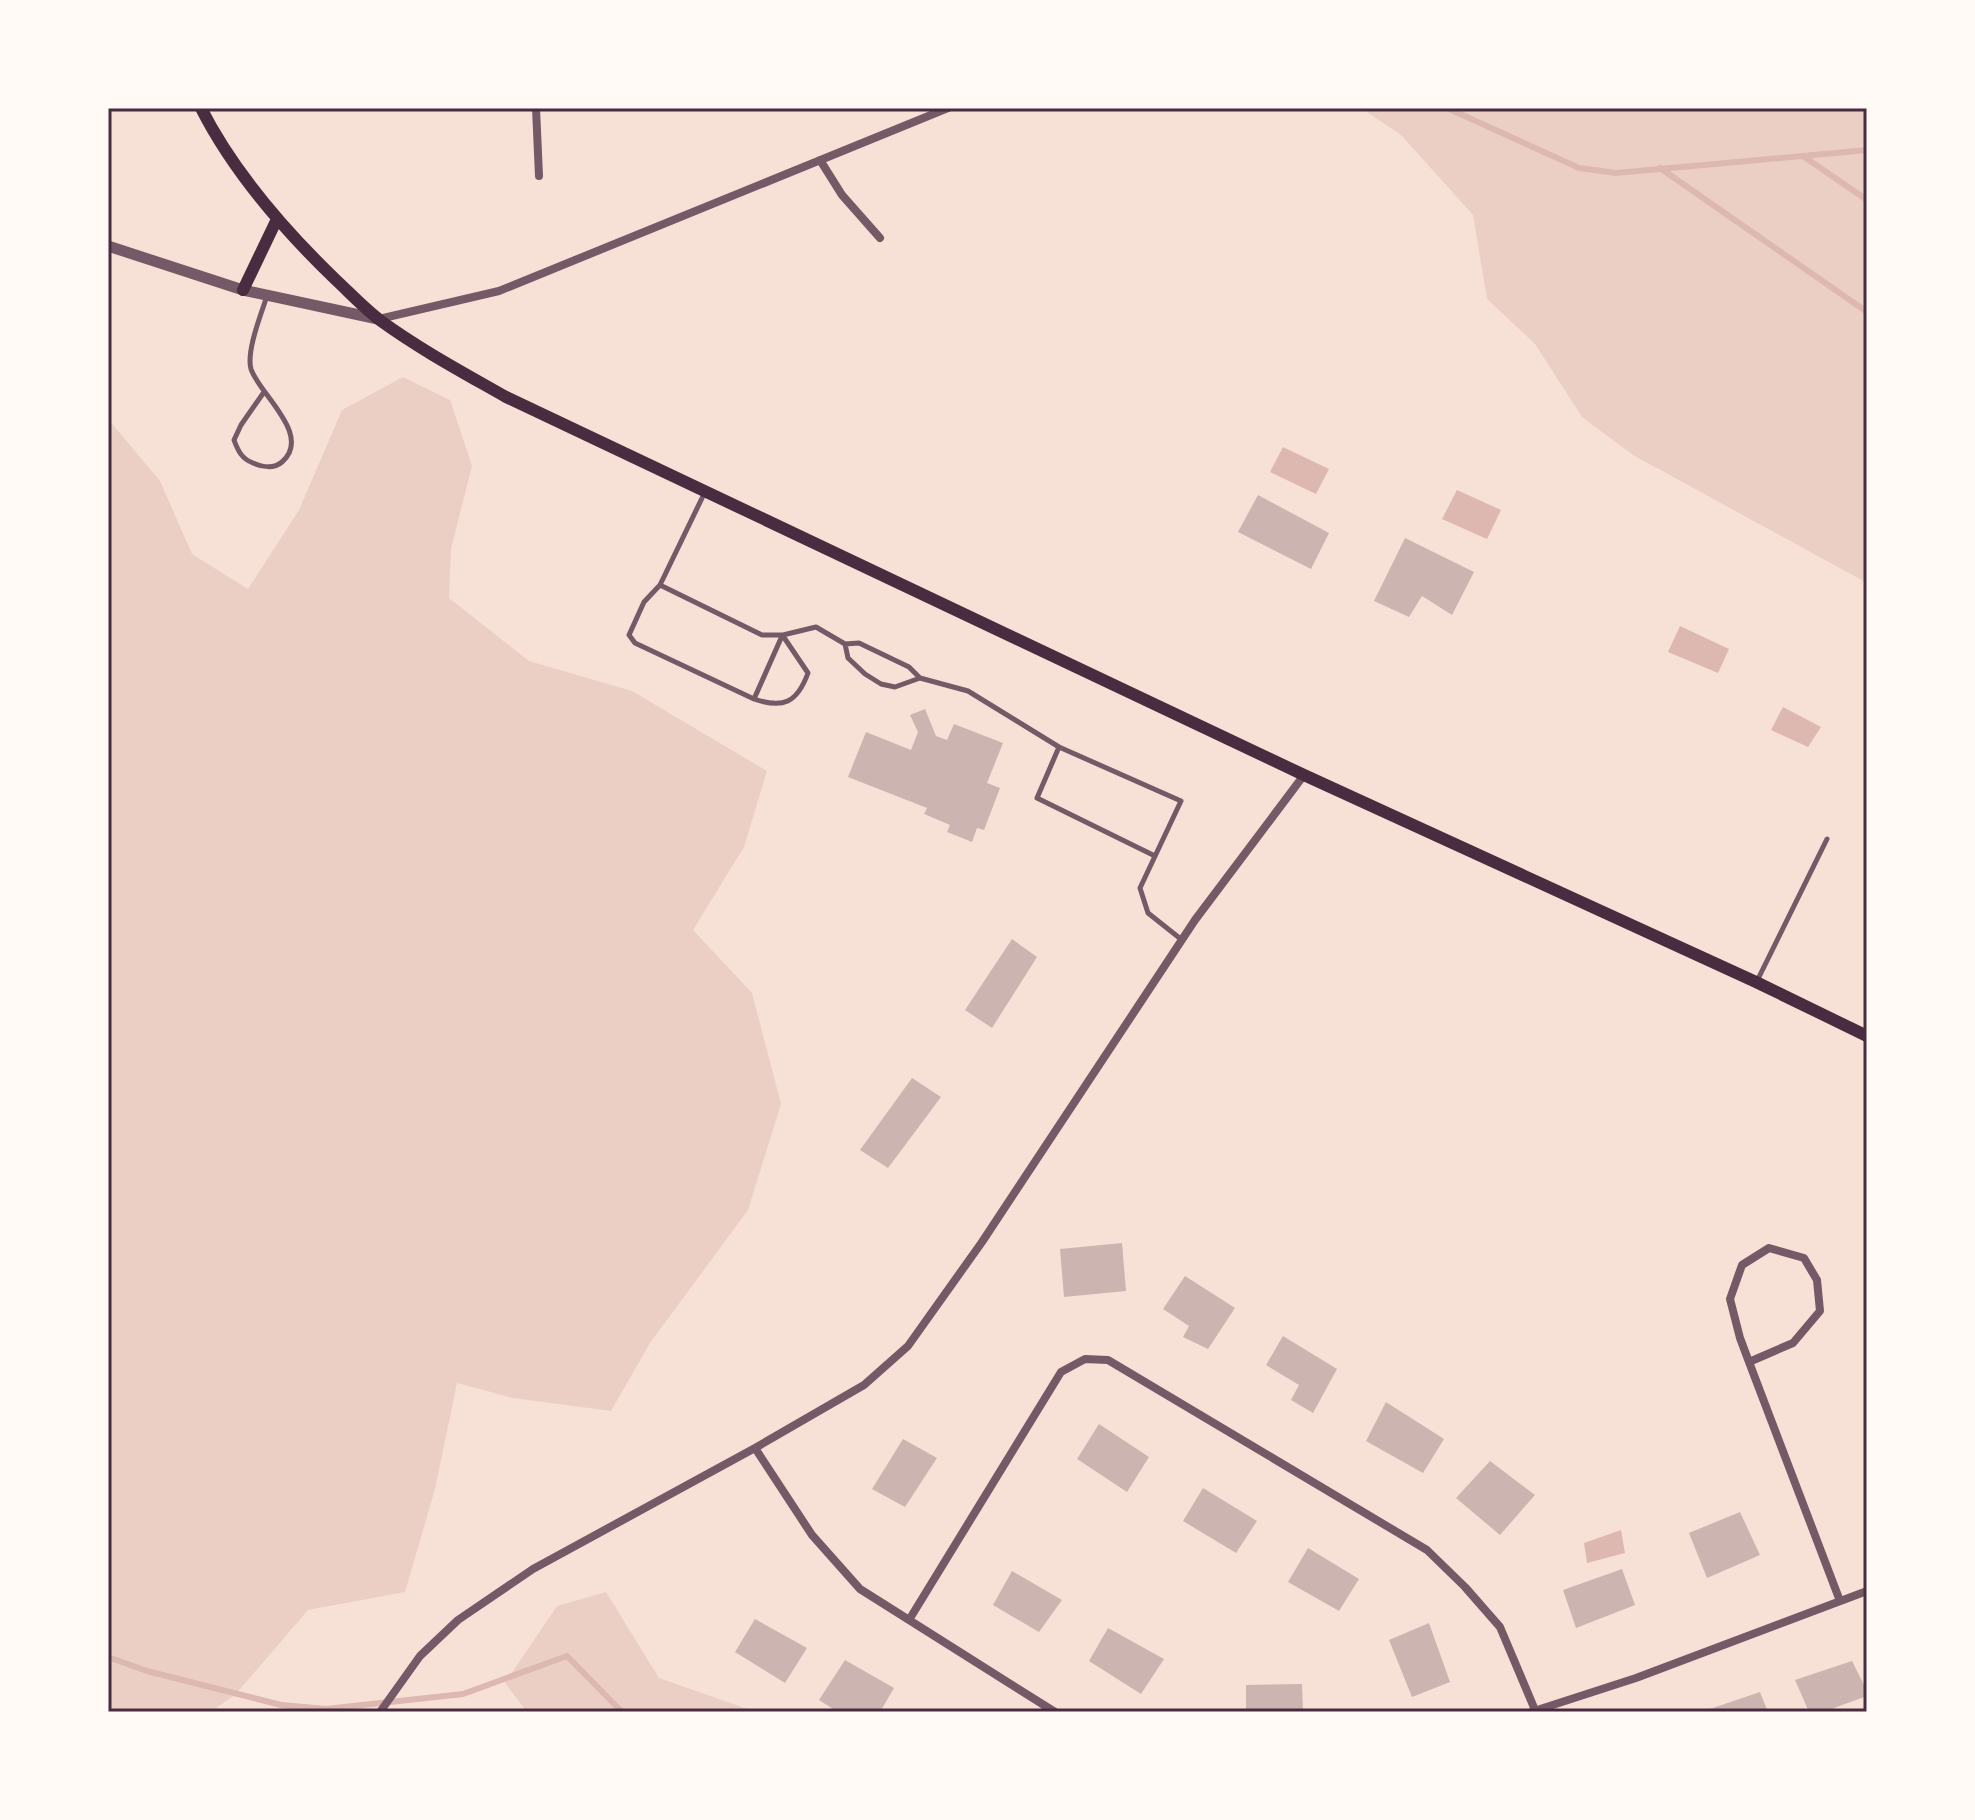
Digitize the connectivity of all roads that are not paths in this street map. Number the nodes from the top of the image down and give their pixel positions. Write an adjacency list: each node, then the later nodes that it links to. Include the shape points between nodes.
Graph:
1 (201, 108): 6 (main road)
2 (536, 108): 5 (street)
3 (948, 108): 4 (street)
4 (820, 160): 7 (street); 11 (street, via 499,291)
5 (539, 176)
6 (277, 219): 9 (main road); 11 (main road)
7 (880, 238)
8 (108, 246): 9 (street)
9 (243, 290): 10 (street)
10 (267, 295): 11 (street); 12 (lane, via 251,368)
11 (379, 319): 13 (main road, via 506,397)
12 (264, 392): 12 (lane, via 291,434 283,462 270,467 251,463 234,440)
13 (706, 491): 14 (lane); 20 (main road)
14 (660, 585): 15 (lane, via 762,635); 18 (lane, via 644,602 629,635 635,643)
15 (783, 635): 16 (lane, via 816,627); 18 (lane); 18 (lane, via 808,673 804,684 782,705)
16 (845, 644): 17 (lane, via 859,643 909,667); 17 (lane, via 848,658 881,684 895,687)
17 (920, 678): 19 (lane, via 968,691)
18 (754, 699)
19 (1059, 747): 22 (lane, via 1037,798); 22 (lane, via 1181,801)
20 (1304, 775): 23 (street); 24 (main road)
21 (1827, 839): 24 (lane)
22 (1155, 856): 23 (lane, via 1140,888 1148,913)
23 (1182, 940): 27 (street, via 908,1346 864,1385)
24 (1756, 982): 25 (main road)
25 (1867, 1036)
26 (1749, 1362): 26 (street, via 1730,1299 1742,1265 1769,1248 1804,1258 1817,1280 1820,1311 1793,1343); 29 (street)
27 (755, 1448): 30 (street, via 831,1557 860,1589); 32 (street, via 533,1569 458,1620 420,1656)
28 (1867, 1591): 29 (street)
29 (1840, 1601): 31 (street)
30 (909, 1620): 31 (street, via 1061,1372 1085,1359 1108,1360 1427,1550 1500,1627); 33 (street)
31 (1533, 1711)
32 (380, 1712)
33 (1055, 1712)

